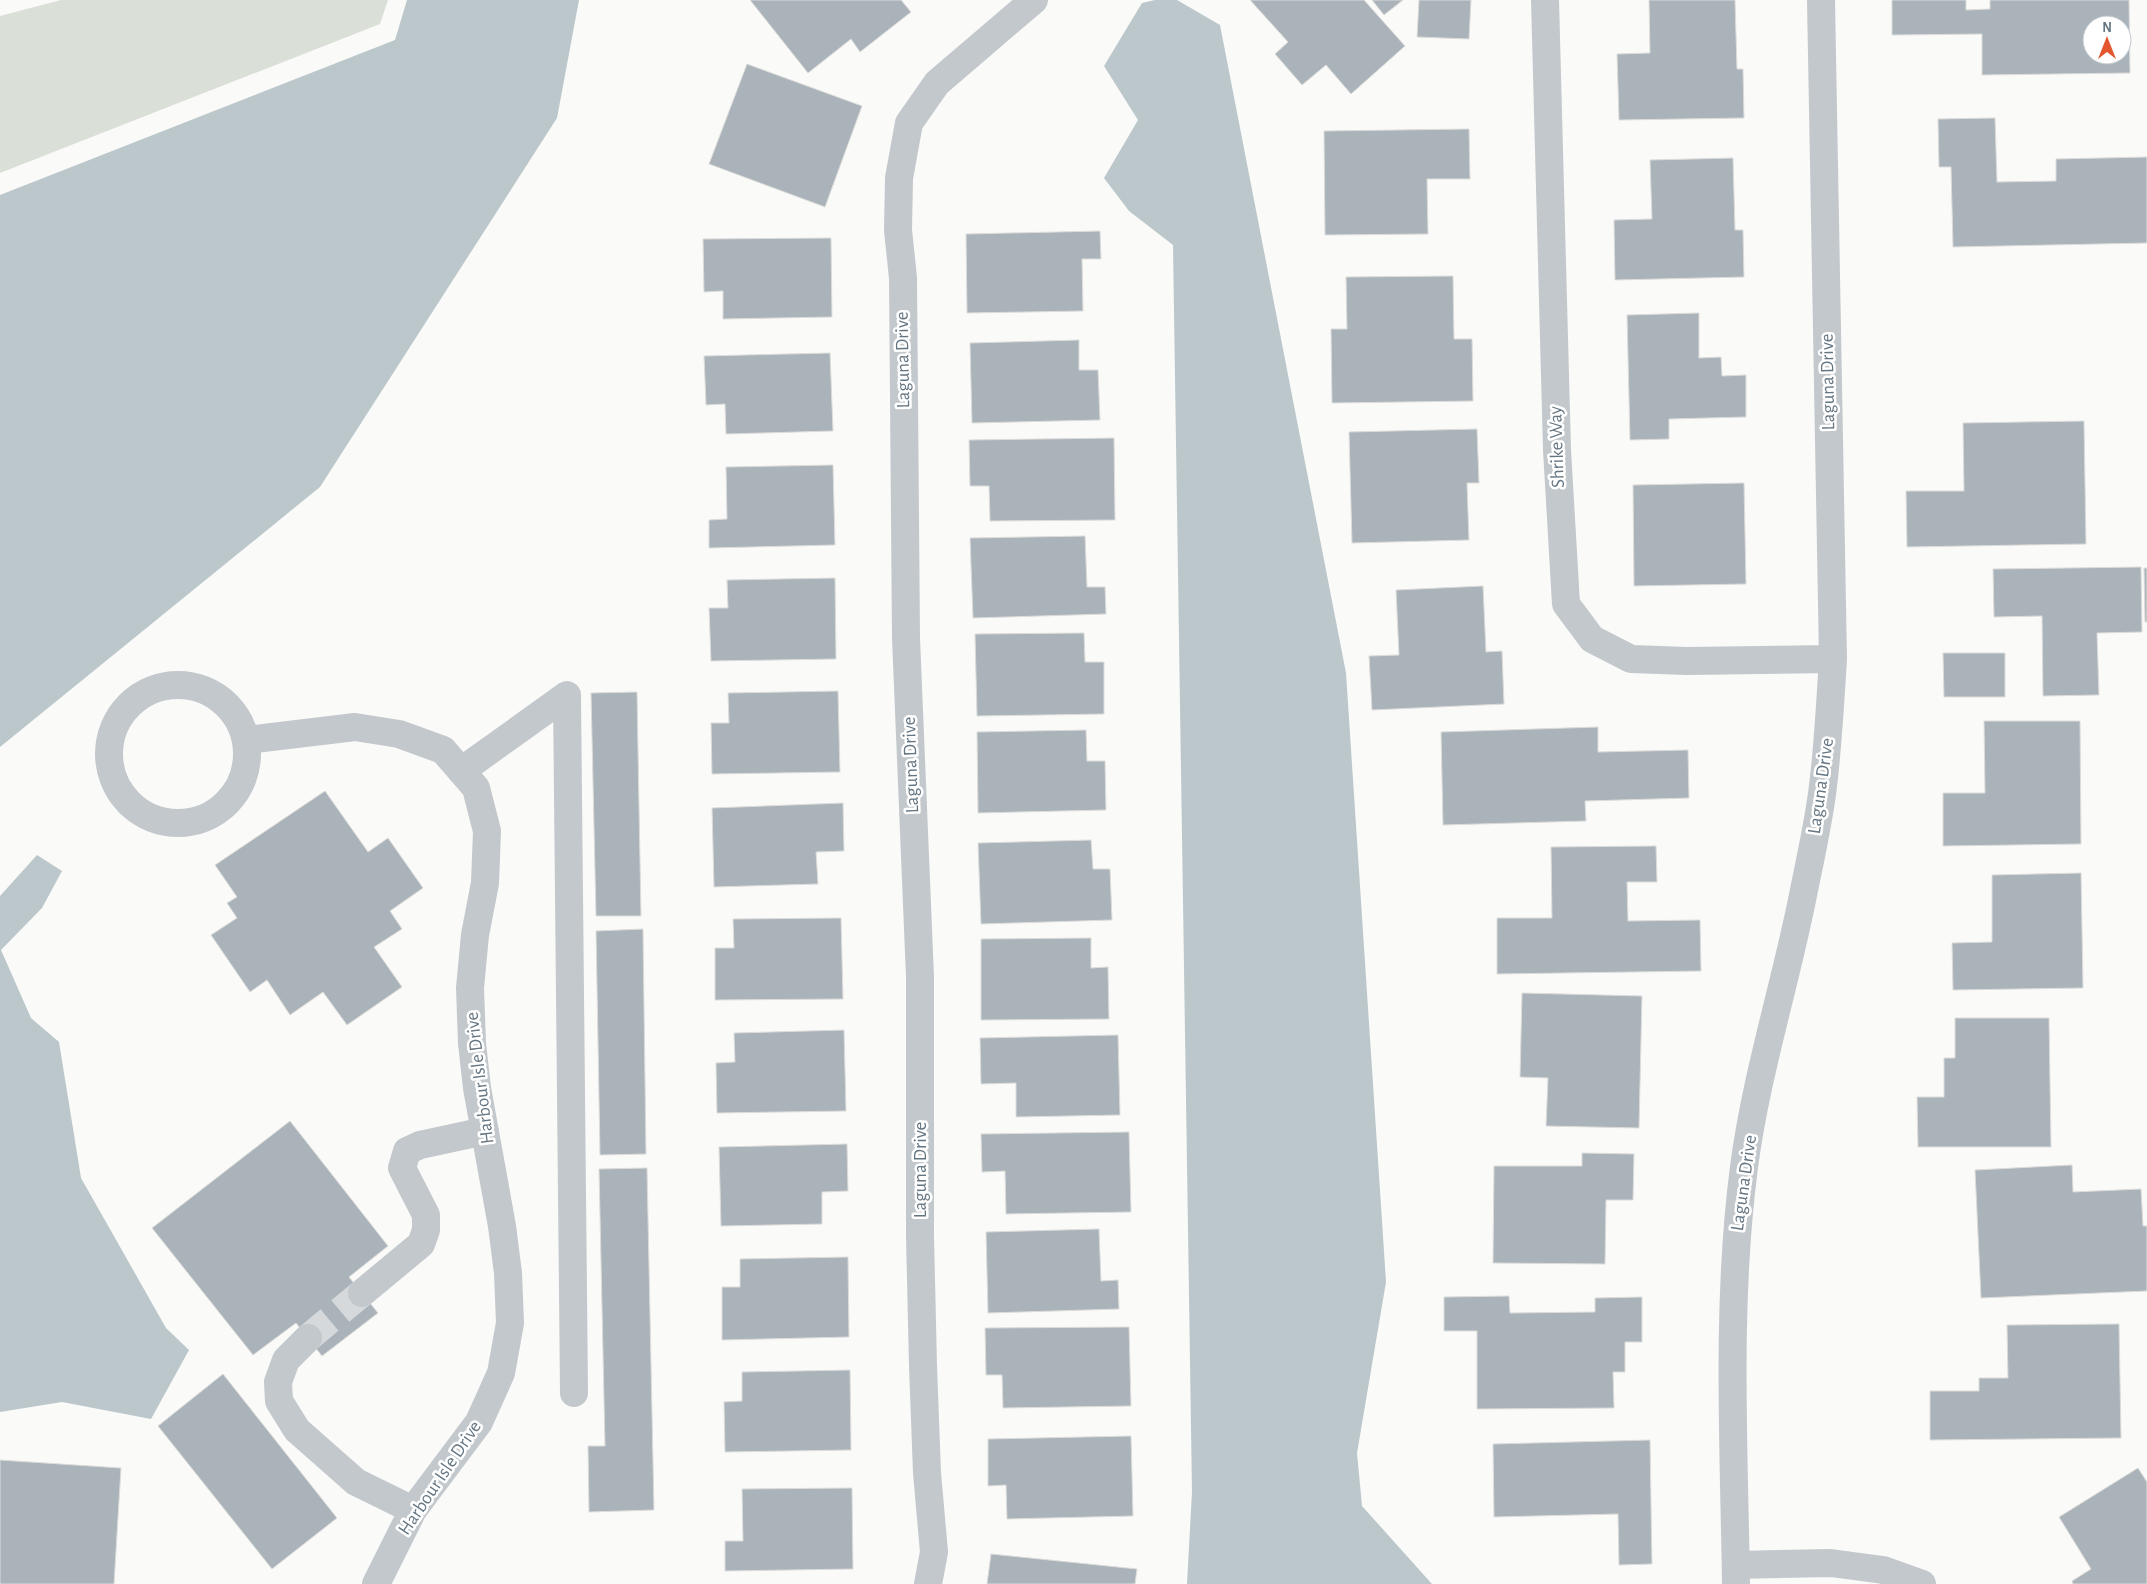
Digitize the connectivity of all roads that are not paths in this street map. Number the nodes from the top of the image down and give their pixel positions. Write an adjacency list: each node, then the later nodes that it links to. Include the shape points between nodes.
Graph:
1 (1034, 0): 14 (street, Laguna Drive, via 937,83 909,123 900,178 898,230 902,278 906,638 920,977 921,1306 927,1473 934,1552)
2 (1545, 0): 4 (street, Shrike Way, via 1557,450 1566,604 1592,639 1631,659)
3 (1821, 0): 4 (street, Laguna Drive)
4 (1833, 659): 12 (street, Laguna Drive, via 1822,797 1744,1164 1737,1236 1732,1366)
5 (246, 740): 5 (street, via 234,712 216,696 187,686 163,687 141,696 123,712 112,733 110,764 113,778 125,799 144,815 167,822 199,820 221,809 240,787 247,764); 6 (street, Harbour Isle Drive, via 355,727 399,734 443,750)
6 (461, 771): 7 (street, Harbour Isle Drive, via 476,788 487,831 485,883 475,935 470,988 473,1052); 10 (street, via 568,695)
7 (485, 1131): 8 (street, via 420,1145 407,1152 402,1168 426,1215 426,1230 421,1244); 11 (street, Harbour Isle Drive, via 508,1273 510,1323 502,1365 479,1422)
8 (362, 1293)
9 (308, 1338): 11 (street, via 286,1360 278,1382 279,1401 297,1430 356,1482)
10 (574, 1394)
11 (413, 1510): 13 (street, Harbour Isle Drive)
12 (1736, 1574): 15 (street, via 1831,1563 1883,1570)
13 (376, 1584)
14 (928, 1584)
15 (1922, 1584)

